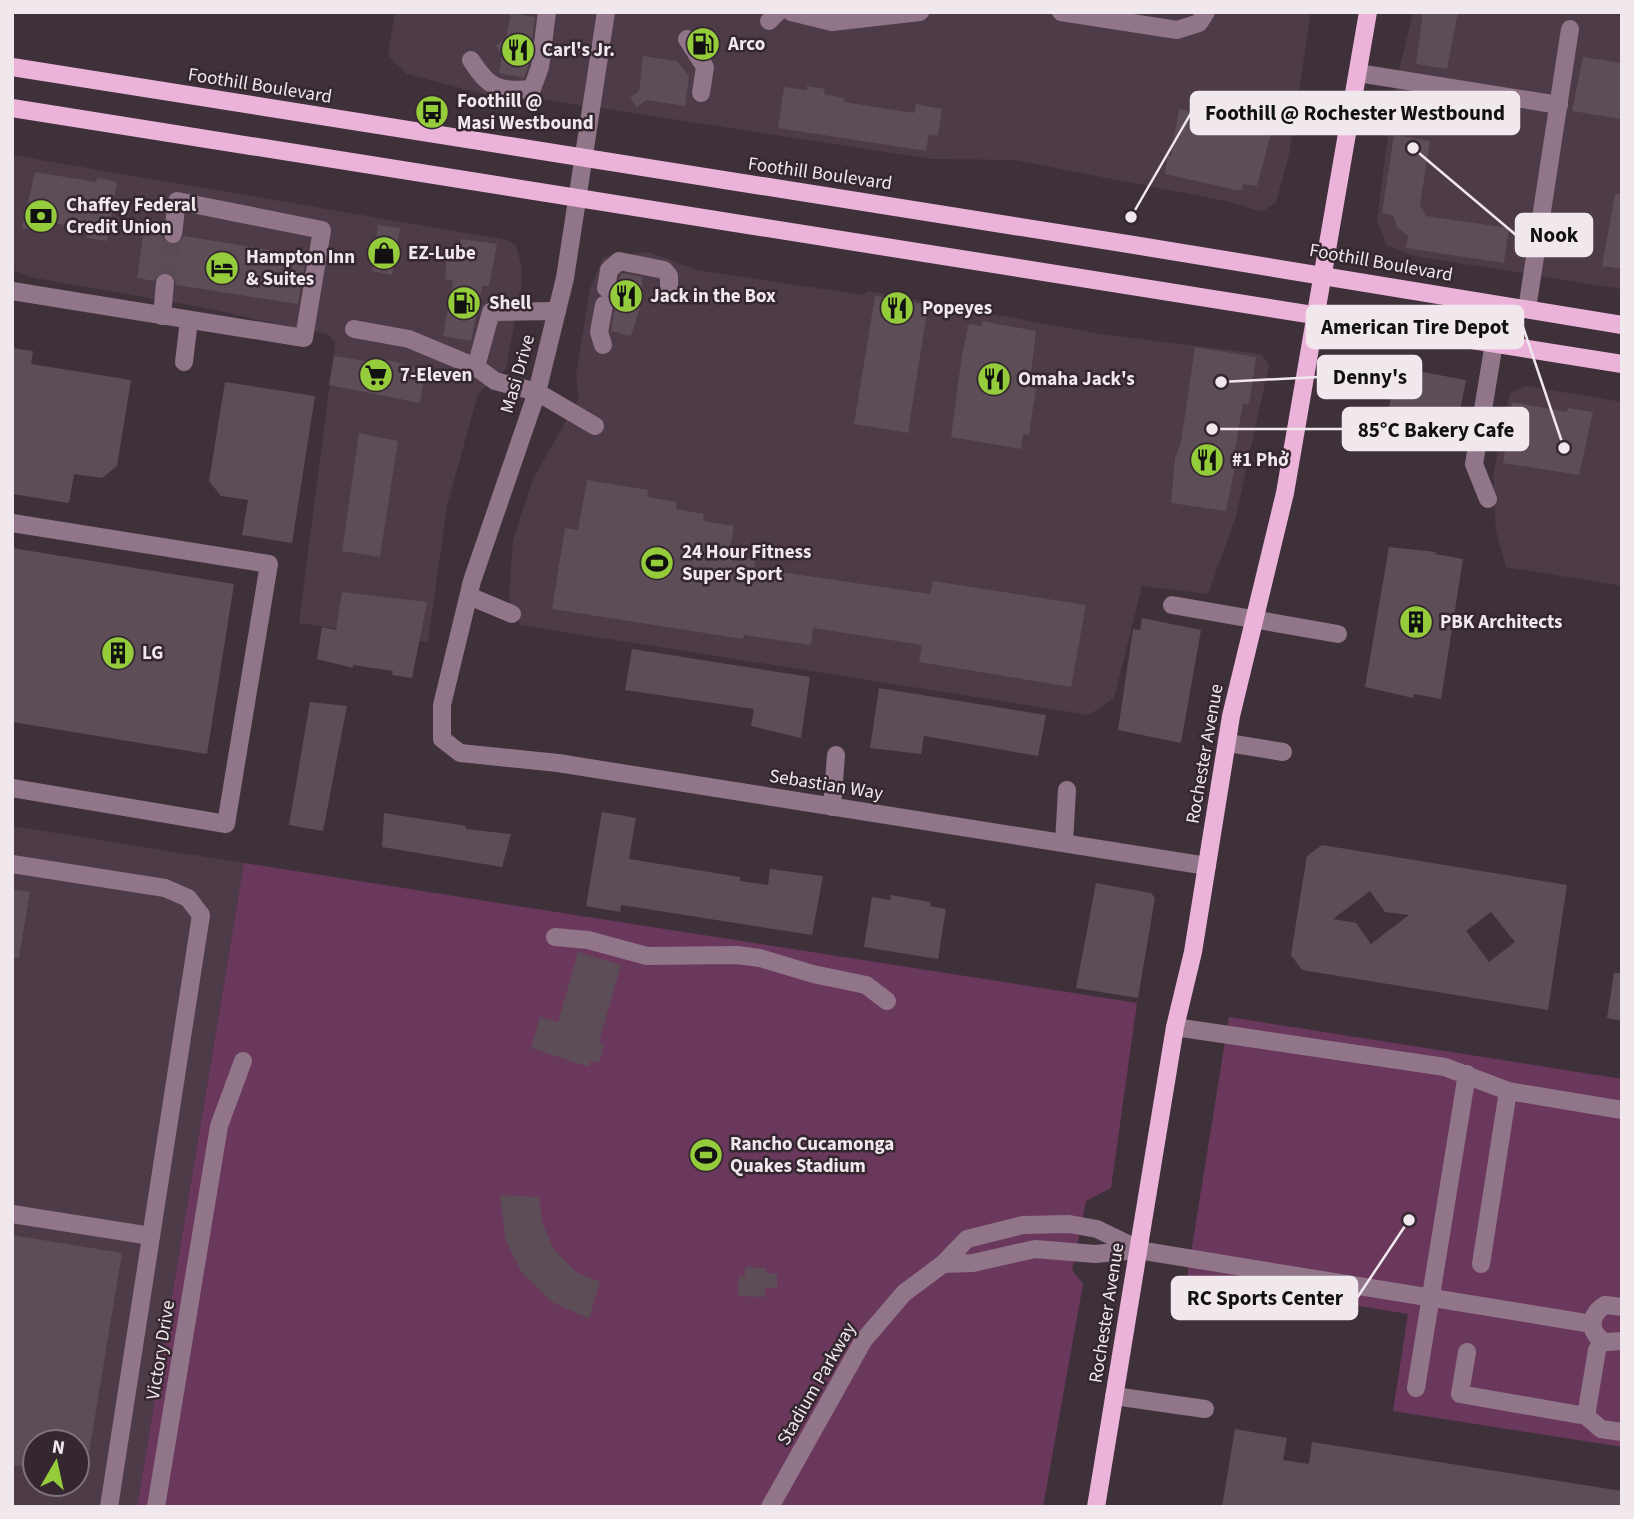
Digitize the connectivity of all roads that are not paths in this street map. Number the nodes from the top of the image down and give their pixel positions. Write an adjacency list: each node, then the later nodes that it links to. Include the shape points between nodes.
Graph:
1 (547, 12): 10 (street, via 540,67 532,89 498,88 485,82)
2 (606, 12): 16 (street, Masi Drive)
3 (791, 12): 7 (street, via 832,22)
4 (1061, 12): 5 (street, via 1177,30 1199,23)
5 (1206, 12)
6 (1368, 12): 12 (main road, Rochester Avenue)
7 (914, 13)
8 (1570, 29): 14 (street)
9 (687, 39): 13 (street, via 705,67)
10 (471, 60)
11 (12, 67): 16 (main road, Foothill Boulevard)
12 (1358, 73): 14 (street); 19 (main road, Rochester Avenue)
13 (701, 93)
14 (1559, 105): 23 (street)
15 (12, 108): 17 (main road)
16 (583, 159): 17 (street, Masi Drive); 19 (main road, Foothill Boulevard)
17 (577, 199): 24 (street, Masi Drive); 25 (main road)
18 (173, 234): 27 (street, via 177,201 322,230 304,338)
19 (1323, 275): 23 (main road, Foothill Boulevard); 25 (main road, Rochester Avenue)
20 (165, 283): 26 (street)
21 (669, 286): 31 (street, via 669,276 657,266 619,261 609,270 599,331)
22 (12, 291): 26 (street)
23 (1527, 309): 28 (main road, Foothill Boulevard)
24 (557, 311): 34 (street, via 491,312); 35 (street, Masi Drive)
25 (1316, 314): 30 (main road); 42 (main road, Rochester Avenue, via 1285,493)
26 (162, 316): 27 (street)
27 (189, 320): 32 (street)
28 (1622, 325)
29 (354, 328): 34 (street, via 409,339)
30 (1494, 343): 33 (main road); 37 (street, via 1474,464)
31 (603, 345)
32 (184, 362)
33 (1622, 364)
34 (476, 367): 35 (street, via 495,381)
35 (537, 392): 36 (street); 39 (street, Masi Drive)
36 (595, 426)
37 (1488, 499)
38 (12, 523): 48 (street, via 269,564 226,824)
39 (469, 596): 41 (street); 44 (street, Masi Drive, via 442,705)
40 (1172, 605): 42 (street)
41 (512, 614)
42 (1254, 619): 43 (street); 45 (main road, Rochester Avenue)
43 (1338, 634)
44 (442, 739): 50 (street, Sebastian Way, via 460,753 558,763)
45 (1228, 743): 46 (street); 53 (main road, Rochester Avenue)
46 (1283, 752)
47 (836, 755): 50 (street)
48 (12, 788)
49 (1067, 790): 51 (street)
50 (832, 807): 51 (street, Sebastian Way)
51 (1064, 843): 53 (street, Sebastian Way)
52 (12, 864): 62 (street, via 165,888 187,898 201,915)
53 (1207, 866): 56 (main road, Rochester Avenue)
54 (555, 937): 55 (street, via 588,940 647,956 760,958 866,985)
55 (887, 1001)
56 (1175, 1027): 58 (street); 63 (main road, Rochester Avenue)
57 (243, 1061): 78 (street, Victory Drive, via 219,1126)
58 (1467, 1074): 59 (street); 66 (street)
59 (1508, 1091): 60 (street); 64 (street)
60 (1622, 1110)
61 (12, 1214): 62 (street)
62 (151, 1236): 77 (street)
63 (1138, 1250): 65 (street, via 1095,1254 1035,1249); 65 (street, Stadium Parkway, via 1097,1229 1045,1223 1001,1228 967,1239); 66 (street); 73 (main road, Rochester Avenue)
64 (1481, 1264)
65 (943, 1265): 79 (street, Stadium Parkway, via 904,1293 863,1341)
66 (1432, 1296): 68 (street); 72 (street)
67 (1617, 1302): 68 (street, via 1599,1309)
68 (1592, 1324): 69 (street, via 1594,1334)
69 (1602, 1340): 70 (street, via 1611,1344); 75 (street)
70 (1622, 1341)
71 (1467, 1352): 75 (street, via 1460,1394)
72 (1416, 1388)
73 (1114, 1396): 74 (street); 80 (main road, Rochester Avenue)
74 (1205, 1409)
75 (1586, 1416): 76 (street, via 1601,1429)
76 (1622, 1432)
77 (109, 1507)
78 (156, 1507)
79 (770, 1507)
80 (1096, 1507)

